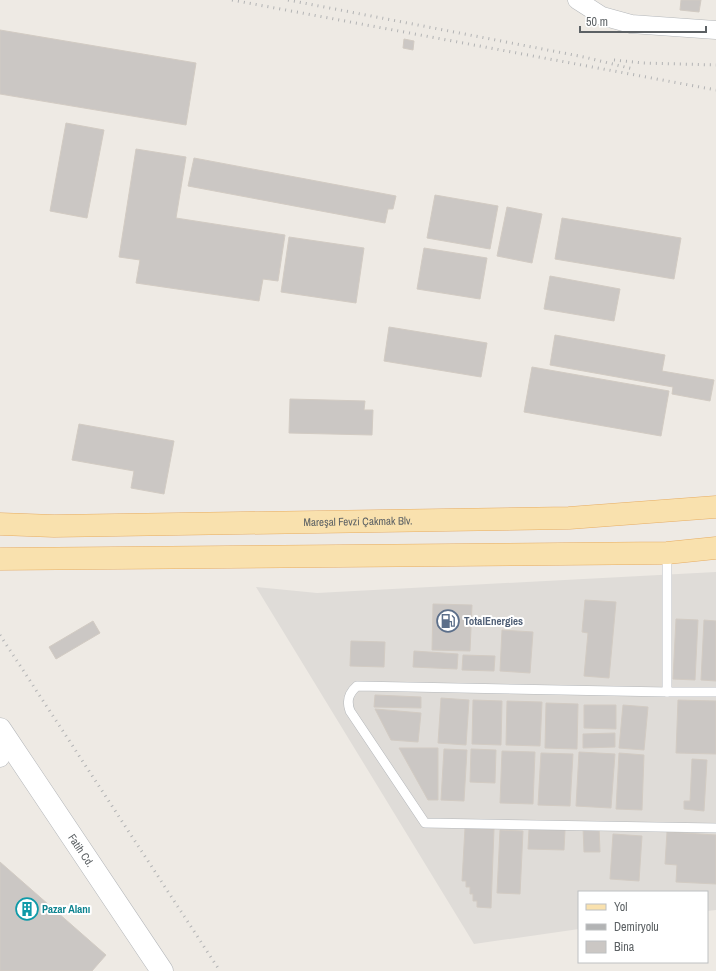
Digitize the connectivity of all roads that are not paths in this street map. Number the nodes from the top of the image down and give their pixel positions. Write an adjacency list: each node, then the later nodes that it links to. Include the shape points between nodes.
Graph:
1 (577, 0): 2 (street, via 602,16 631,24)
2 (716, 30)
3 (716, 507): 4 (main road, Mareşal Fevzi Çakmak Blv., via 569,518 54,526)
4 (0, 524)
5 (716, 548): 6 (main road)
6 (667, 553): 7 (main road); 8 (lane)
7 (0, 559)
8 (667, 692): 9 (lane); 11 (lane, via 357,686 349,695 348,706 425,823)
9 (716, 692)
10 (2, 743): 12 (street, Fatih Cd.)
11 (716, 828)
12 (162, 971)

